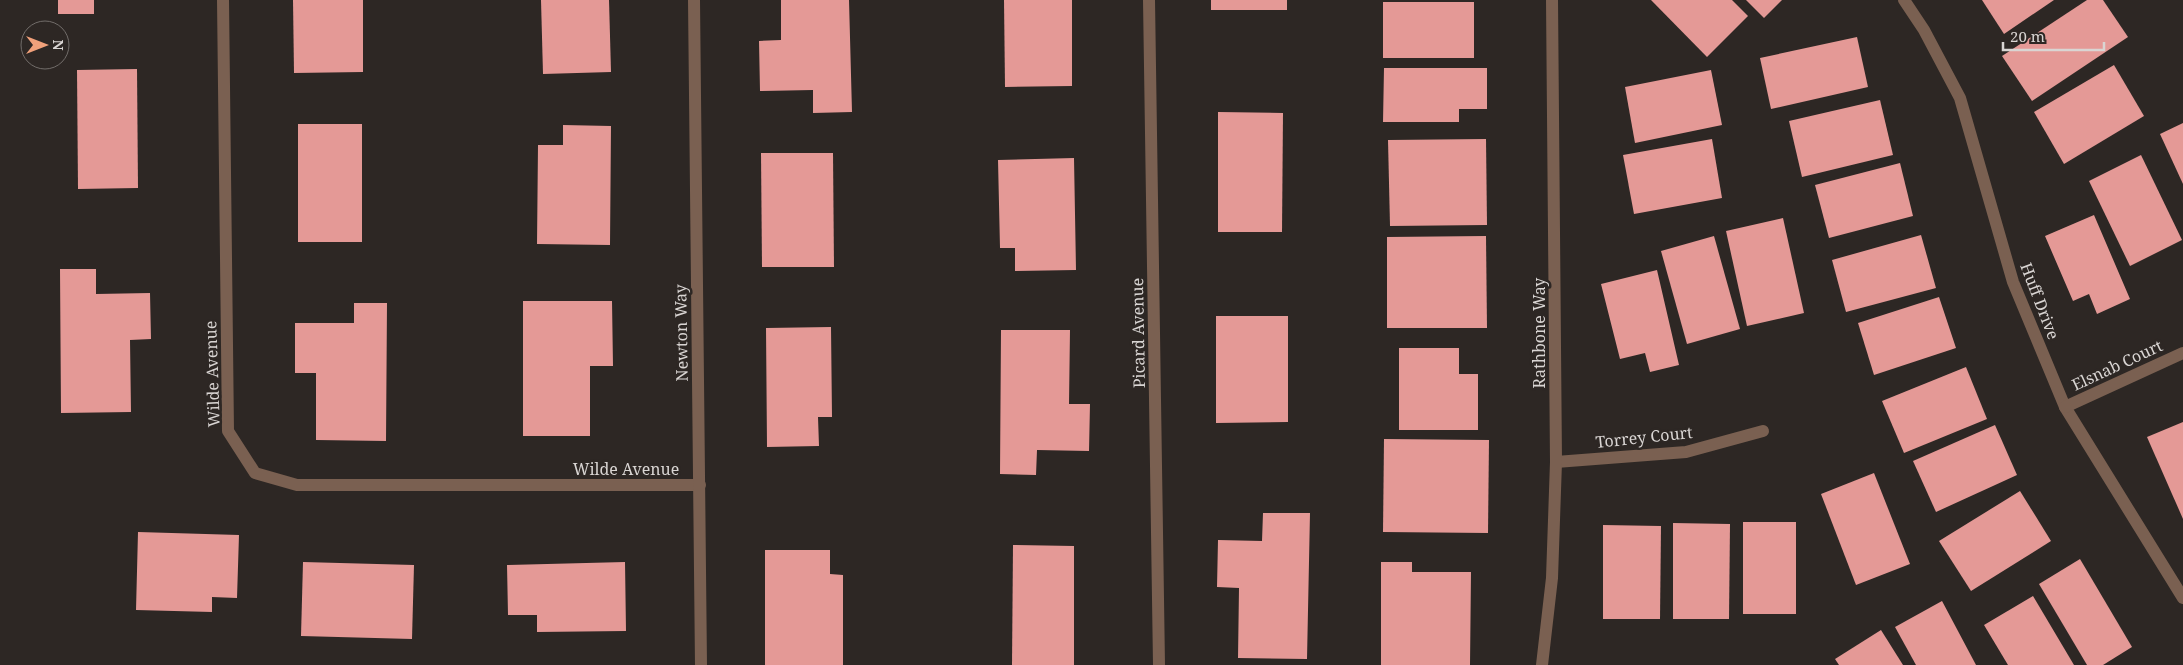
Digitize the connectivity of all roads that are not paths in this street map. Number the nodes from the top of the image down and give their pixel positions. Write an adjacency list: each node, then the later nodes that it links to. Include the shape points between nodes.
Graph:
1 (222, 0): 10 (street, Wilde Avenue, via 228,431 255,474 297,485)
2 (694, 0): 10 (street, Newton Way)
3 (1149, 0): 13 (street, Picard Avenue)
4 (1552, 0): 9 (street, Rathbone Way)
5 (1904, 0): 7 (street, Huff Drive, via 1960,98 2014,282)
6 (2183, 353): 7 (street, Elsnab Court)
7 (2066, 407): 11 (street, Huff Drive)
8 (1763, 431): 9 (street, Torrey Court, via 1686,452)
9 (1556, 462): 14 (street, Rathbone Way, via 1552,578)
10 (700, 485): 12 (street, Newton Way)
11 (2183, 598)
12 (701, 665)
13 (1159, 665)
14 (1542, 665)

